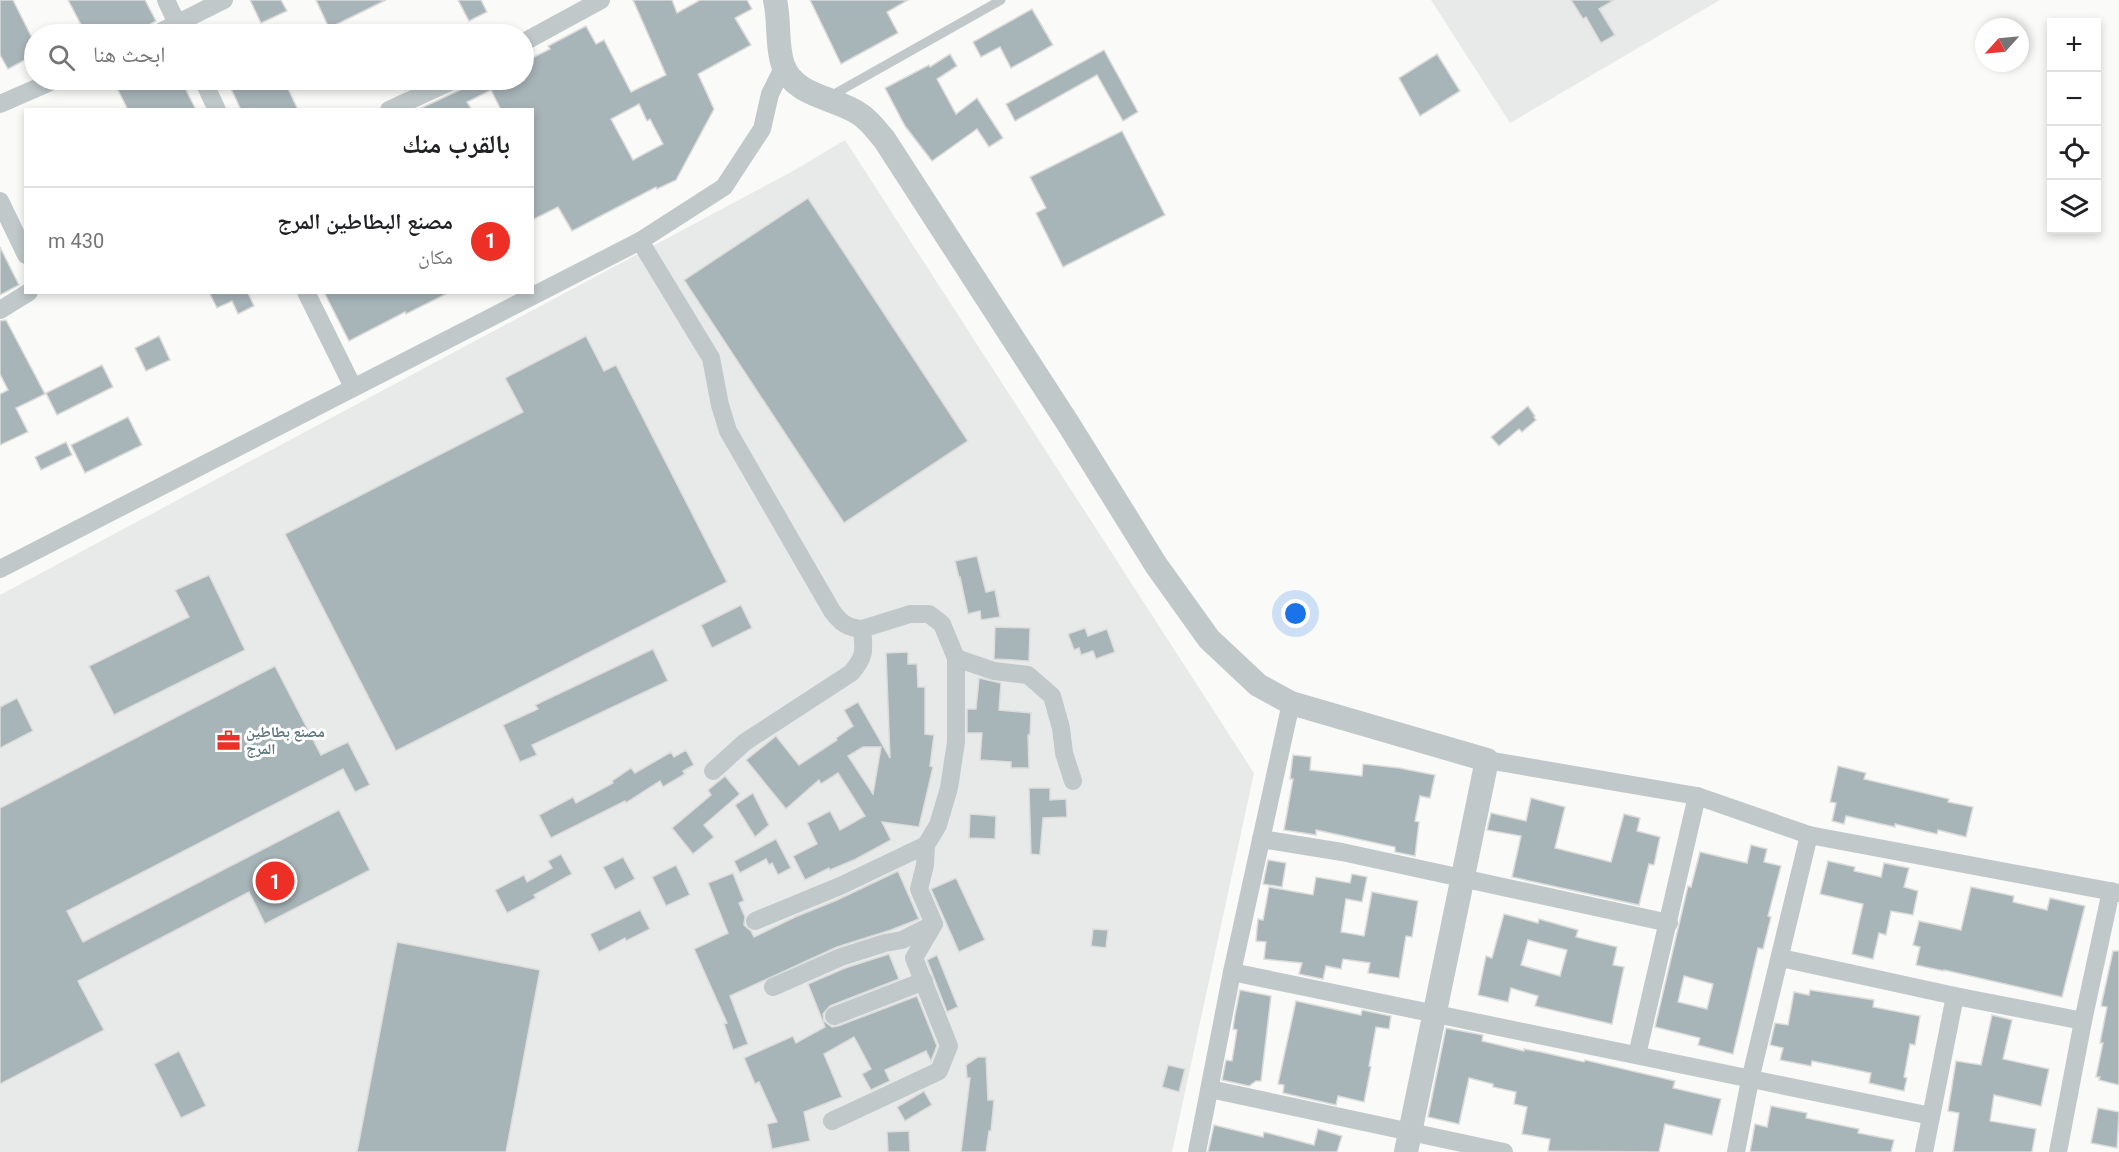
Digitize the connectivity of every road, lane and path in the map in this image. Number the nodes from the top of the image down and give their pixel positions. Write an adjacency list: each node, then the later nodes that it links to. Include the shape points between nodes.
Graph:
1 (166, 0): 6 (street)
2 (224, 0): 7 (street)
3 (601, 0): 8 (street)
4 (775, 0): 9 (street)
5 (1001, 0): 13 (lane)
6 (177, 24)
7 (189, 24)
8 (534, 37)
9 (783, 66): 13 (street, via 794,80); 18 (street, via 770,94 762,129 724,187)
10 (32, 90): 14 (street)
11 (208, 90): 15 (street)
12 (432, 90): 16 (street)
13 (824, 99): 27 (street, via 861,115 884,139 1150,556 1209,639 1258,685)
14 (0, 104)
15 (216, 108)
16 (393, 108)
17 (0, 201): 19 (street)
18 (640, 241): 23 (street); 25 (street, via 711,358 728,431 832,611 841,623)
19 (24, 251)
20 (26, 294): 22 (street)
21 (307, 294): 23 (street)
22 (0, 310)
23 (353, 387): 24 (street)
24 (0, 569)
25 (862, 629): 26 (street, via 910,614 929,614 942,624); 29 (street, via 865,651 851,673 745,742)
26 (956, 658): 30 (street, via 994,671 1028,675 1052,696); 34 (street, via 956,742 949,788 938,825)
27 (1291, 703): 28 (street); 33 (street)
28 (1487, 760): 31 (street); 35 (street)
29 (713, 771)
30 (1073, 781)
31 (1697, 796): 32 (street); 38 (street)
32 (1809, 836): 36 (street); 40 (street)
33 (1261, 839): 35 (street); 41 (street)
34 (927, 845): 37 (street); 39 (street, via 919,889)
35 (1463, 878): 38 (street); 45 (street)
36 (2115, 892): 47 (street)
37 (755, 921)
38 (1669, 923): 48 (street)
39 (934, 924): 42 (street, via 914,958); 43 (street, via 902,939 841,957)
40 (1781, 958): 44 (street); 49 (street)
41 (1232, 972): 45 (street); 50 (street)
42 (924, 981): 46 (street); 52 (street, via 949,1046 939,1071)
43 (773, 987)
44 (1955, 996): 47 (street); 51 (street)
45 (1435, 1012): 48 (street); 53 (street)
46 (834, 1016)
47 (2083, 1021): 58 (street)
48 (1637, 1055): 49 (street)
49 (1750, 1080): 51 (street); 56 (street)
50 (1210, 1089): 53 (street); 54 (street)
51 (1931, 1116): 57 (street)
52 (832, 1122)
53 (1408, 1143): 55 (street)
54 (1197, 1152)
55 (1504, 1152)
56 (1736, 1152)
57 (1924, 1152)
58 (2058, 1152)

